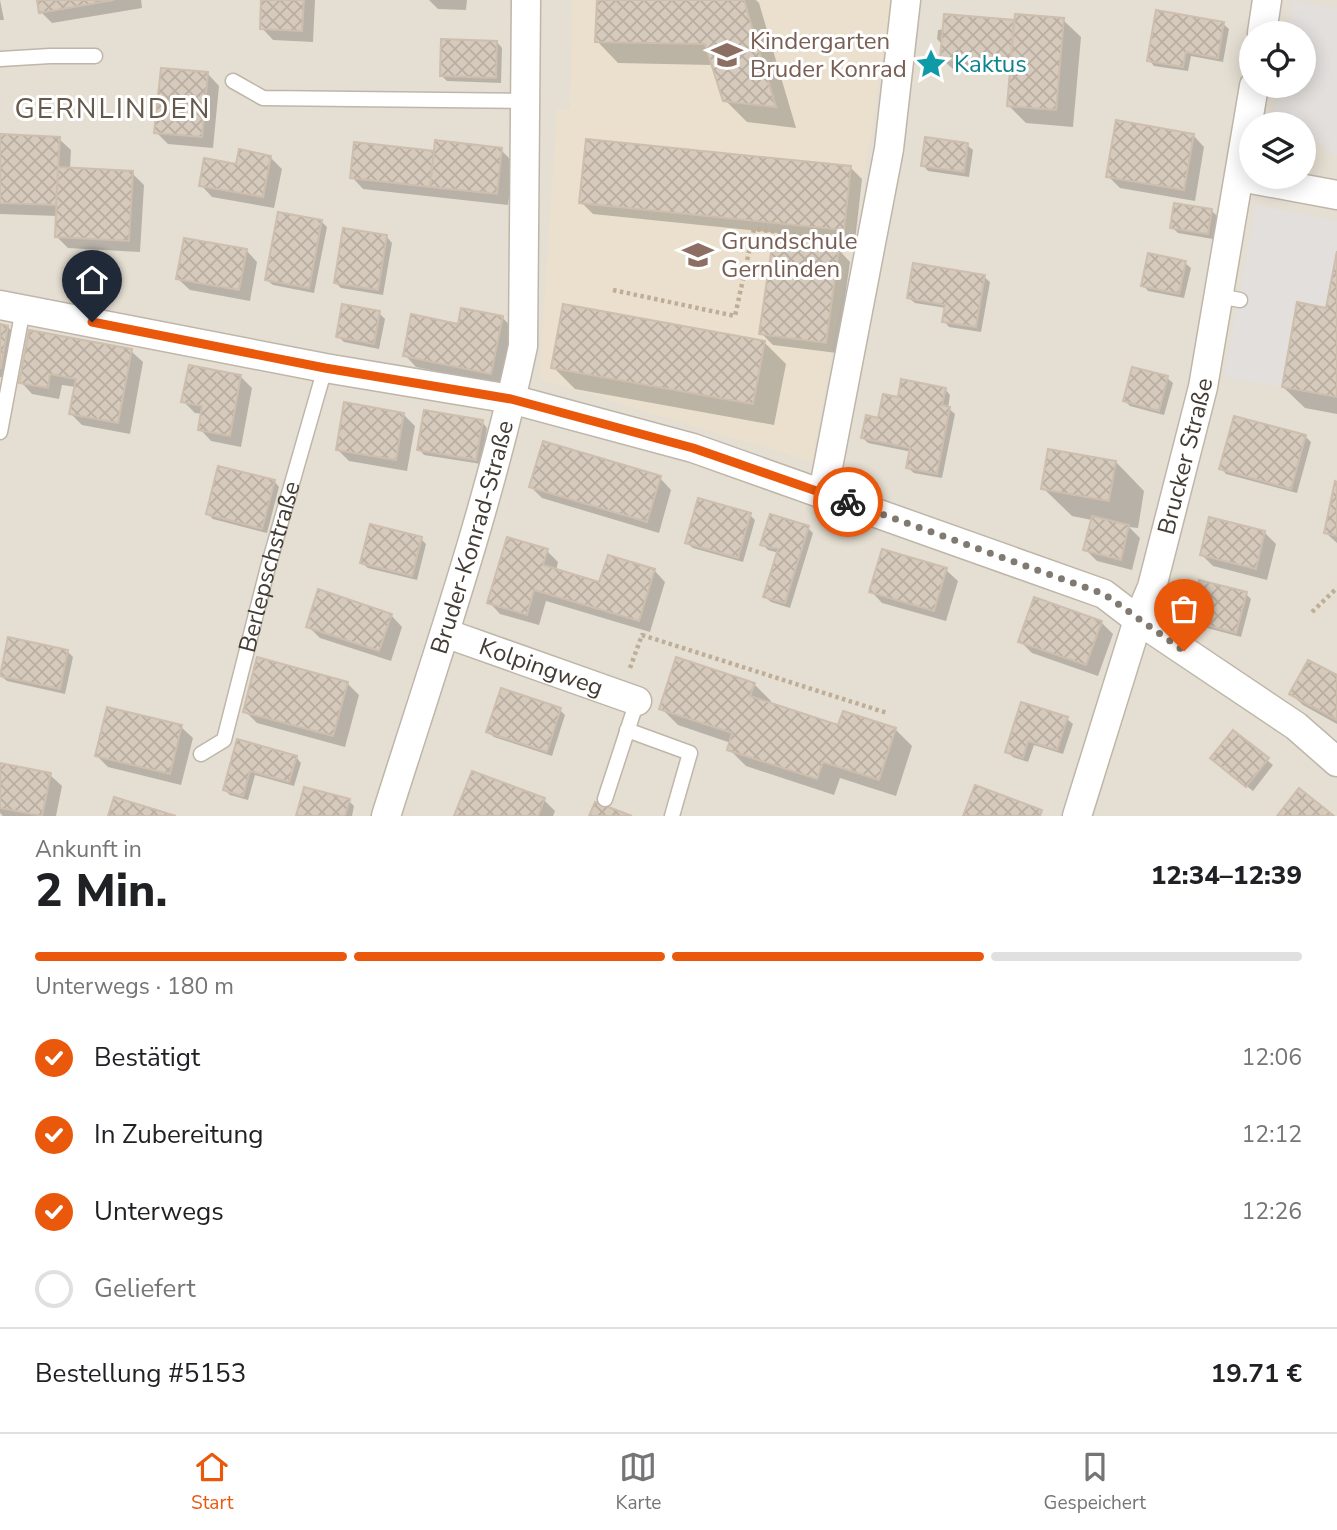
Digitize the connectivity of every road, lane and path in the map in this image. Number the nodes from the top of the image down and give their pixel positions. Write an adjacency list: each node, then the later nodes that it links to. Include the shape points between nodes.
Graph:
1 (526, 0): 8 (street, Bruder-Konrad-Straße)
2 (906, 0): 12 (street, via 889,149)
3 (1267, 0): 4 (street)
4 (1264, 21)
5 (95, 56): 6 (lane)
6 (0, 59)
7 (233, 81): 8 (lane, via 263,98)
8 (525, 101): 16 (street, Bruder-Konrad-Straße, via 523,346)
9 (1239, 189): 21 (street, Brucker Straße, via 1230,298 1153,587)
10 (1305, 189): 11 (street)
11 (1337, 195)
12 (871, 243): 13 (path, via 754,229 735,316); 18 (street)
13 (613, 290)
14 (12, 307): 15 (street); 17 (lane)
15 (325, 368): 16 (street); 26 (lane, Berlepschstraße, via 224,740)
16 (511, 399): 18 (street, via 693,448); 22 (street, Bruder-Konrad-Straße)
17 (0, 432)
18 (823, 493): 21 (street, via 1104,594)
19 (1337, 588): 20 (path)
20 (1312, 612)
21 (1138, 620): 27 (street, via 1296,726); 31 (street, Brucker Straße)
22 (445, 633): 23 (street, Kolpingweg); 29 (street, Bruder-Konrad-Straße)
23 (628, 698): 24 (path, via 642,635); 25 (lane)
24 (887, 713)
25 (627, 730): 28 (lane); 30 (lane, via 690,753)
26 (201, 754)
27 (1337, 762)
28 (605, 799)
29 (386, 816)
30 (672, 816)
31 (1077, 816)

